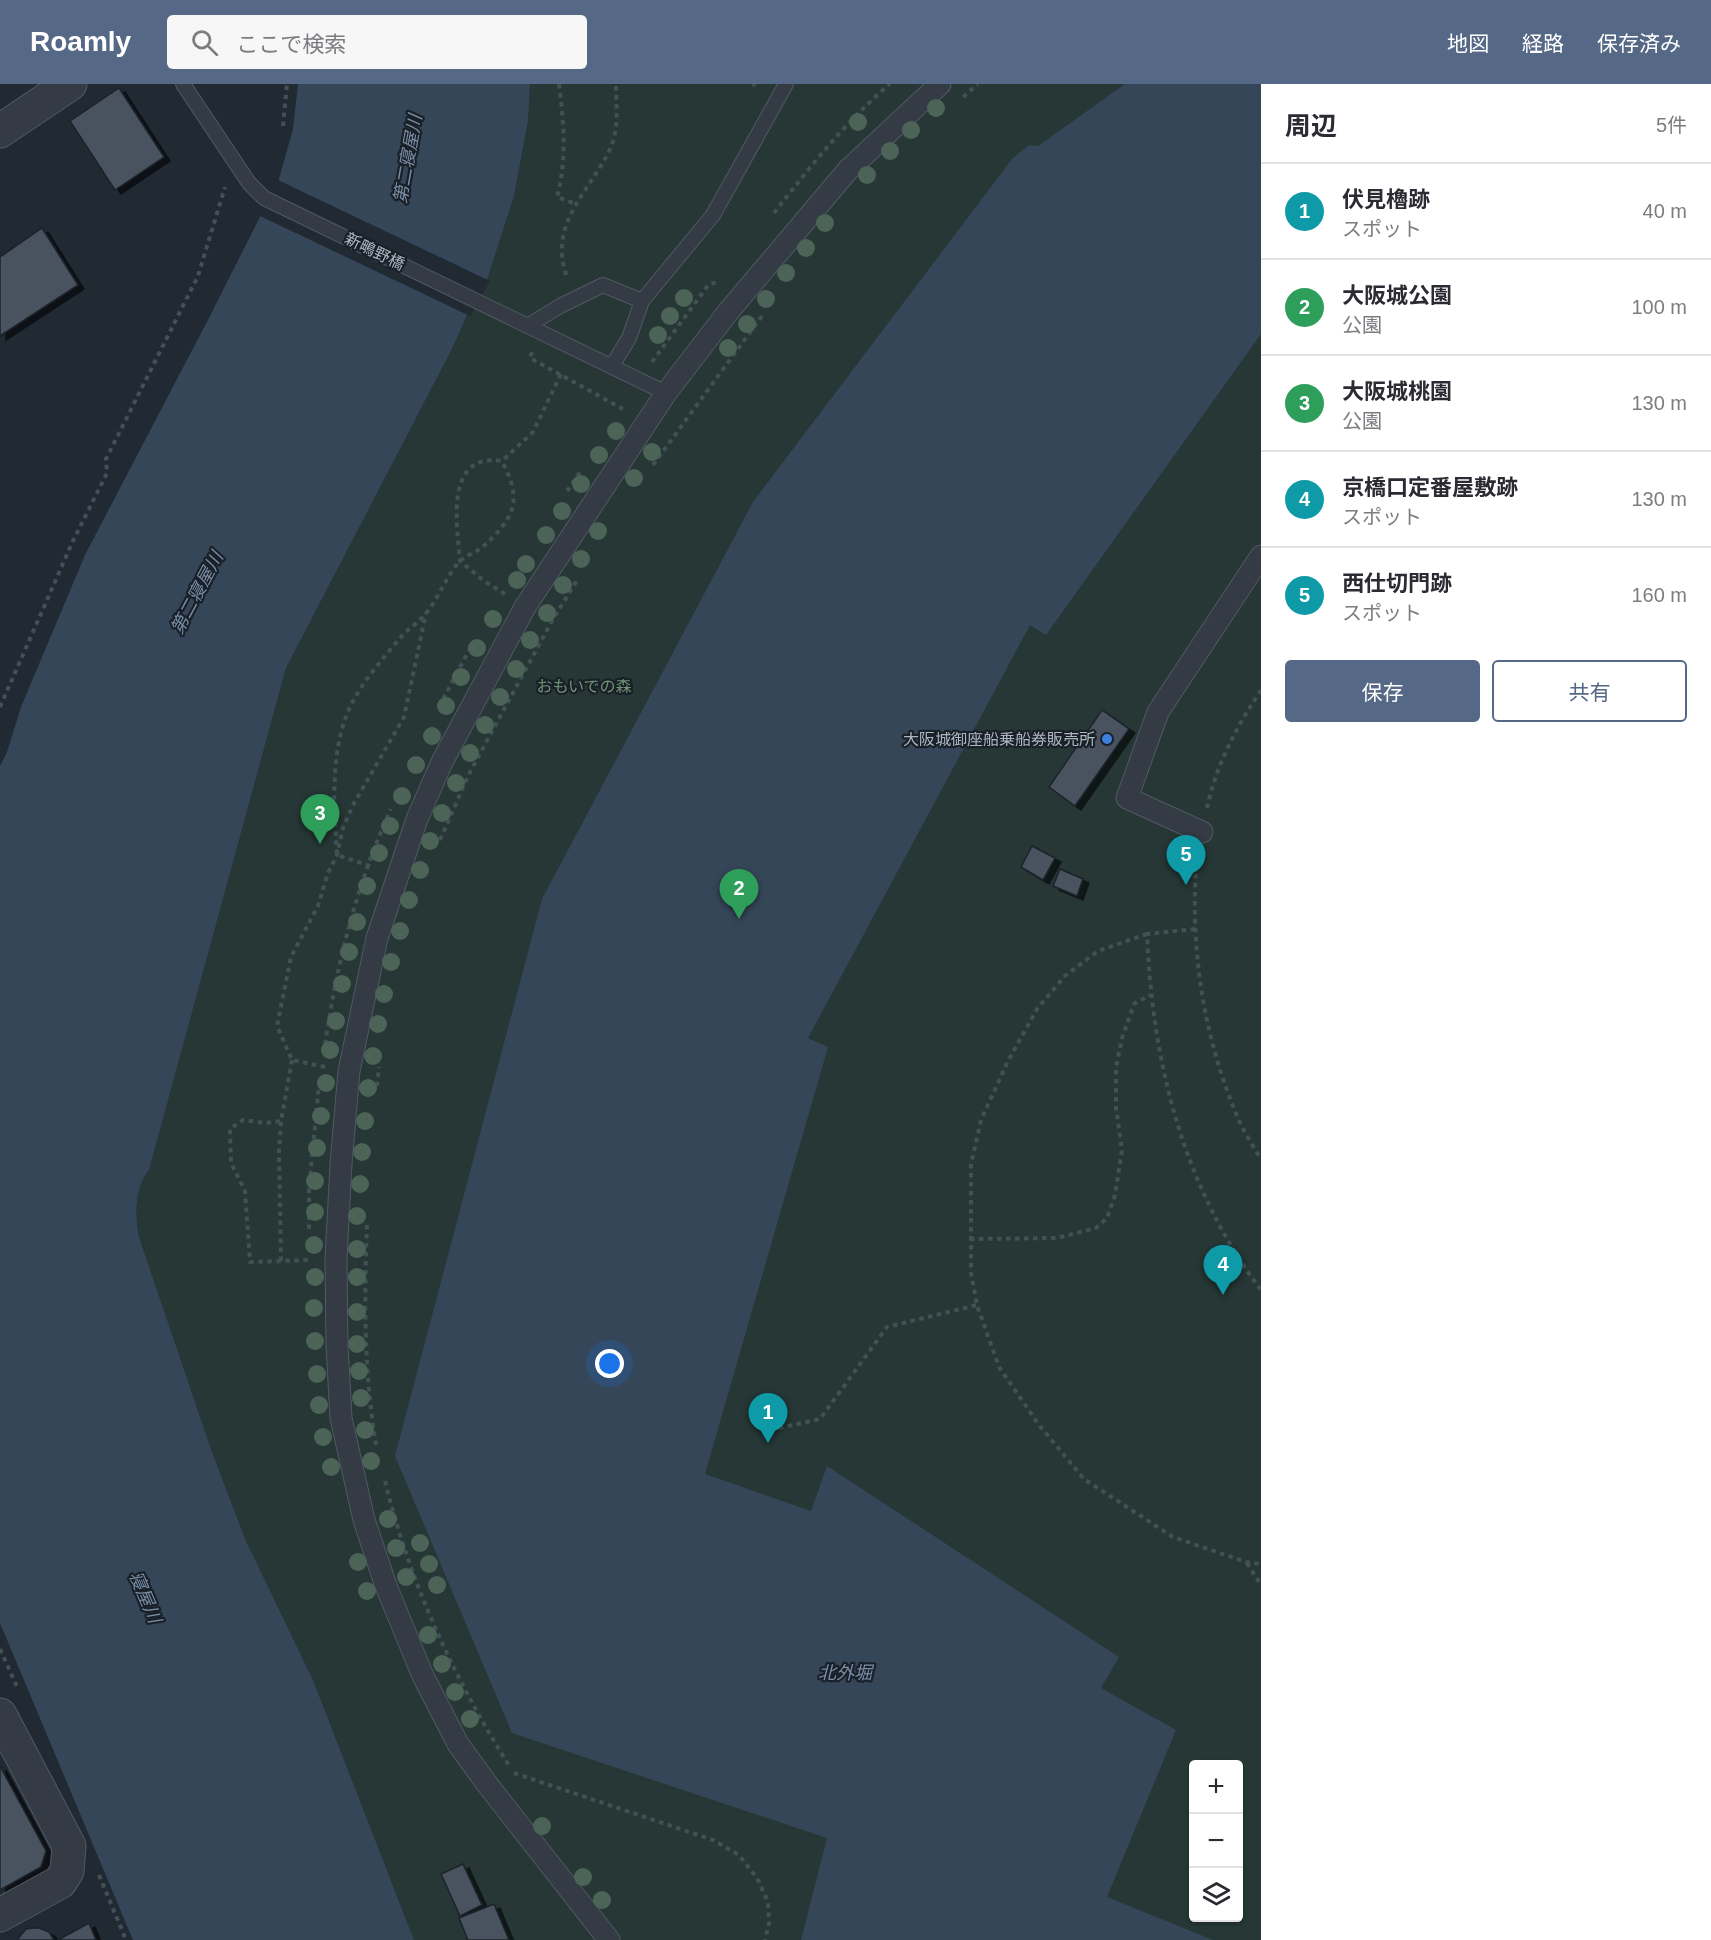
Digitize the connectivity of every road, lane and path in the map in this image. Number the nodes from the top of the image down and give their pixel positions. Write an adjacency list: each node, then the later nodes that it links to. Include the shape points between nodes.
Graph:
1 (70, 84): 12 (street)
2 (183, 84): 20 (lane, 新鴫野橋, via 249,183 264,198)
3 (286, 84): 11 (path)
4 (559, 84): 14 (path, via 564,158 557,197)
5 (616, 84): 14 (path, via 613,141 604,164)
6 (786, 84): 18 (lane, via 713,215)
7 (890, 84): 15 (path, via 838,134)
8 (940, 84): 24 (street, via 848,170 728,312)
9 (978, 84): 10 (path)
10 (961, 99)
11 (283, 126)
12 (0, 131)
13 (226, 184): 40 (path, via 198,276 106,459 107,474 72,543)
14 (576, 204): 16 (path, via 561,246)
15 (772, 216)
16 (566, 275)
17 (721, 281): 23 (path, via 709,284)
18 (642, 301): 20 (lane, via 603,285); 21 (lane, via 629,338)
19 (763, 315): 28 (path)
20 (529, 325): 21 (lane, 新鴫野橋)
21 (612, 366): 23 (lane, 新鴫野橋)
22 (561, 375): 26 (path, via 533,432)
23 (639, 380): 24 (lane, 新鴫野橋); 25 (path)
24 (666, 393): 36 (street)
25 (617, 418)
26 (502, 460): 31 (path, via 512,484 512,508 499,530 480,549); 31 (path, via 474,465 458,491)
27 (581, 470): 29 (path)
28 (647, 474)
29 (562, 498)
30 (1261, 555): 43 (street, via 1158,712 1127,798)
31 (460, 561): 34 (path); 37 (path)
32 (583, 570): 44 (path, via 469,774)
33 (508, 583): 34 (path)
34 (502, 592): 35 (path); 36 (path)
35 (496, 602)
36 (525, 607): 47 (street, via 442,762)
37 (426, 613): 45 (path, via 404,717 353,805); 45 (path, via 402,636 359,691 343,727 335,785)
38 (470, 650): 41 (path)
39 (1261, 690): 43 (path, via 1239,723 1220,766)
40 (0, 707)
41 (437, 710)
42 (392, 806): 46 (path)
43 (1202, 832): 48 (path, via 1194,889)
44 (439, 844)
45 (337, 855): 46 (path); 52 (path, via 318,906 291,957 277,1026)
46 (369, 866): 47 (path); 51 (path, via 338,974)
47 (397, 875): 55 (street, via 377,938)
48 (1195, 929): 49 (path); 58 (path, via 1202,991 1218,1063 1239,1121)
49 (1147, 934): 50 (path); 61 (path, via 1098,951 1065,976 1037,1010 981,1120 971,1164)
50 (1150, 995): 61 (path, via 1134,1004 1116,1068 1122,1150 1107,1218 1096,1228 1057,1238); 67 (path, via 1167,1092 1180,1138 1205,1199)
51 (323, 1054)
52 (291, 1060): 54 (path); 57 (path)
53 (379, 1065): 56 (path)
54 (322, 1066): 55 (path); 60 (path, via 310,1178)
55 (349, 1071): 63 (street)
56 (376, 1088)
57 (281, 1121): 65 (path); 65 (path, via 243,1120 230,1129 231,1163 245,1191 250,1262)
58 (1261, 1159)
59 (367, 1214): 70 (path, via 366,1346)
60 (309, 1236)
61 (970, 1239): 68 (path)
62 (309, 1248): 64 (path)
63 (336, 1259): 64 (path); 79 (street, via 341,1418 364,1520 386,1586 423,1676 458,1744)
64 (309, 1260): 65 (path); 66 (path)
65 (281, 1261)
66 (309, 1271)
67 (1261, 1290)
68 (977, 1305): 69 (path, via 887,1327 820,1419); 72 (path, via 999,1367 1039,1425 1084,1479 1173,1537)
69 (779, 1428)
70 (377, 1446)
71 (384, 1478): 76 (path, via 433,1625 456,1674)
72 (1246, 1562): 73 (path); 74 (path)
73 (1261, 1564)
74 (1261, 1585)
75 (0, 1715): 78 (street, via 69,1846 67,1871 60,1882)
76 (514, 1773): 77 (path); 80 (path, via 713,1840 739,1855 757,1878 768,1902)
77 (520, 1782)
78 (0, 1915)
79 (609, 1940)
80 (765, 1940)

